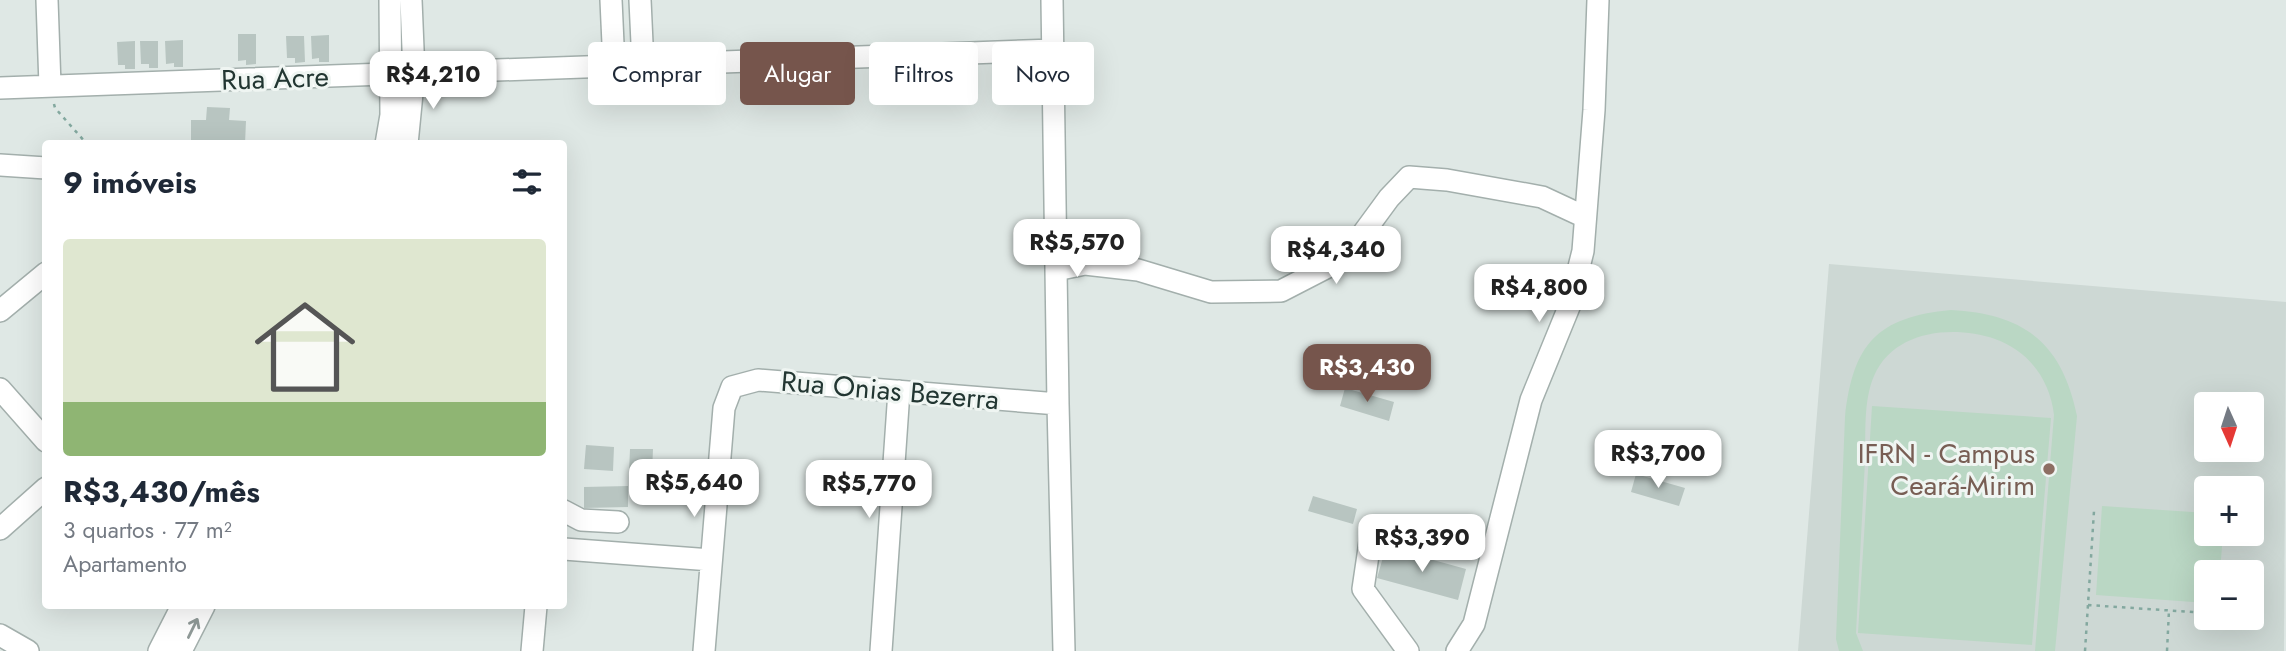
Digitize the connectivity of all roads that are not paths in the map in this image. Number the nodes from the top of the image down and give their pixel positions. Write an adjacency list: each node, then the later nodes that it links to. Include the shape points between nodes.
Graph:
1 (47, 0): 16 (street)
2 (390, 0): 15 (street)
3 (411, 0): 14 (street)
4 (611, 0): 8 (street)
5 (640, 0): 9 (street)
6 (1052, 0): 10 (street)
7 (1598, 0): 23 (street)
8 (613, 42)
9 (642, 42)
10 (1054, 42)
11 (992, 52): 12 (street, Rua Acre)
12 (726, 62)
13 (588, 66): 14 (street, Rua Acre)
14 (414, 73): 15 (street, Rua Acre); 20 (street)
15 (392, 74): 16 (street, Rua Acre); 19 (street)
16 (50, 86): 17 (street, Rua Acre)
17 (0, 88)
18 (1054, 105): 24 (street)
19 (387, 140)
20 (407, 140)
21 (0, 166): 22 (street)
22 (42, 168)
23 (1585, 217): 24 (street, via 1542,197 1409,177 1345,258 1281,291 1211,292 1139,270 1085,264); 50 (street, via 1583,251 1569,307 1531,400 1474,624)
24 (1056, 270): 29 (street)
25 (42, 276): 26 (street)
26 (0, 311)
27 (0, 389): 30 (street)
28 (900, 391): 29 (street, Rua Onias Bezerra); 37 (street, Rua Onias Bezerra, via 758,380 732,387 724,408); 47 (street)
29 (1058, 404): 48 (street)
30 (42, 436)
31 (42, 492): 35 (street)
32 (567, 512): 33 (street, via 582,520)
33 (618, 522)
34 (1372, 528): 49 (street, via 1363,589)
35 (0, 529)
36 (567, 549): 37 (street)
37 (711, 560): 46 (street)
38 (180, 609): 43 (street)
39 (202, 609): 44 (street, one-way to 39)
40 (536, 609): 45 (street)
41 (0, 635): 42 (street)
42 (28, 651)
43 (159, 651)
44 (181, 651)
45 (531, 651)
46 (704, 651)
47 (881, 651)
48 (1065, 651)
49 (1408, 651)
50 (1457, 651)

